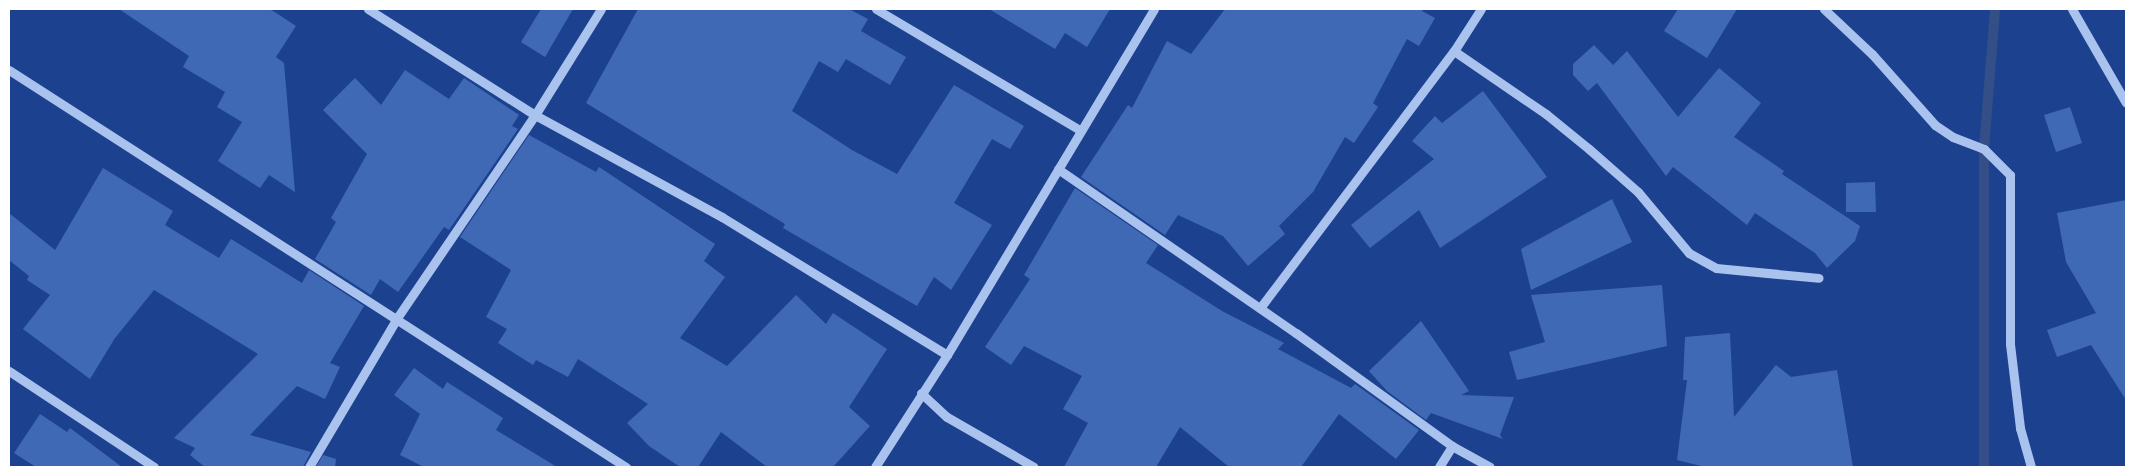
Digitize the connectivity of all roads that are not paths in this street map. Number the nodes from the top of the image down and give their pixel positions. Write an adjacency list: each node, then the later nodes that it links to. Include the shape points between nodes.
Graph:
1 (368, 9): 11 (street)
2 (601, 9): 11 (street)
3 (876, 9): 12 (street)
4 (1154, 9): 12 (street)
5 (1481, 9): 8 (street)
6 (1824, 9): 28 (street, via 1872,54 1935,125 1953,137 1984,149 2010,175 2010,344 2020,428)
7 (2072, 9): 10 (street)
8 (1454, 50): 14 (street, via 1546,114 1589,149 1638,192 1689,253 1716,268); 15 (street)
9 (9, 70): 16 (street)
10 (2126, 103)
11 (535, 115): 16 (street); 17 (street, via 722,217)
12 (1080, 130): 13 (street)
13 (1058, 169): 15 (street); 17 (street)
14 (1819, 278)
15 (1260, 308): 20 (street)
16 (397, 318): 22 (street); 23 (street)
17 (947, 355): 19 (street)
18 (9, 371): 21 (street)
19 (921, 393): 24 (street); 25 (street, via 947,417)
20 (1452, 446): 26 (street); 27 (street)
21 (154, 467)
22 (309, 467)
23 (626, 467)
24 (875, 467)
25 (1034, 467)
26 (1439, 467)
27 (1490, 467)
28 (2031, 467)

